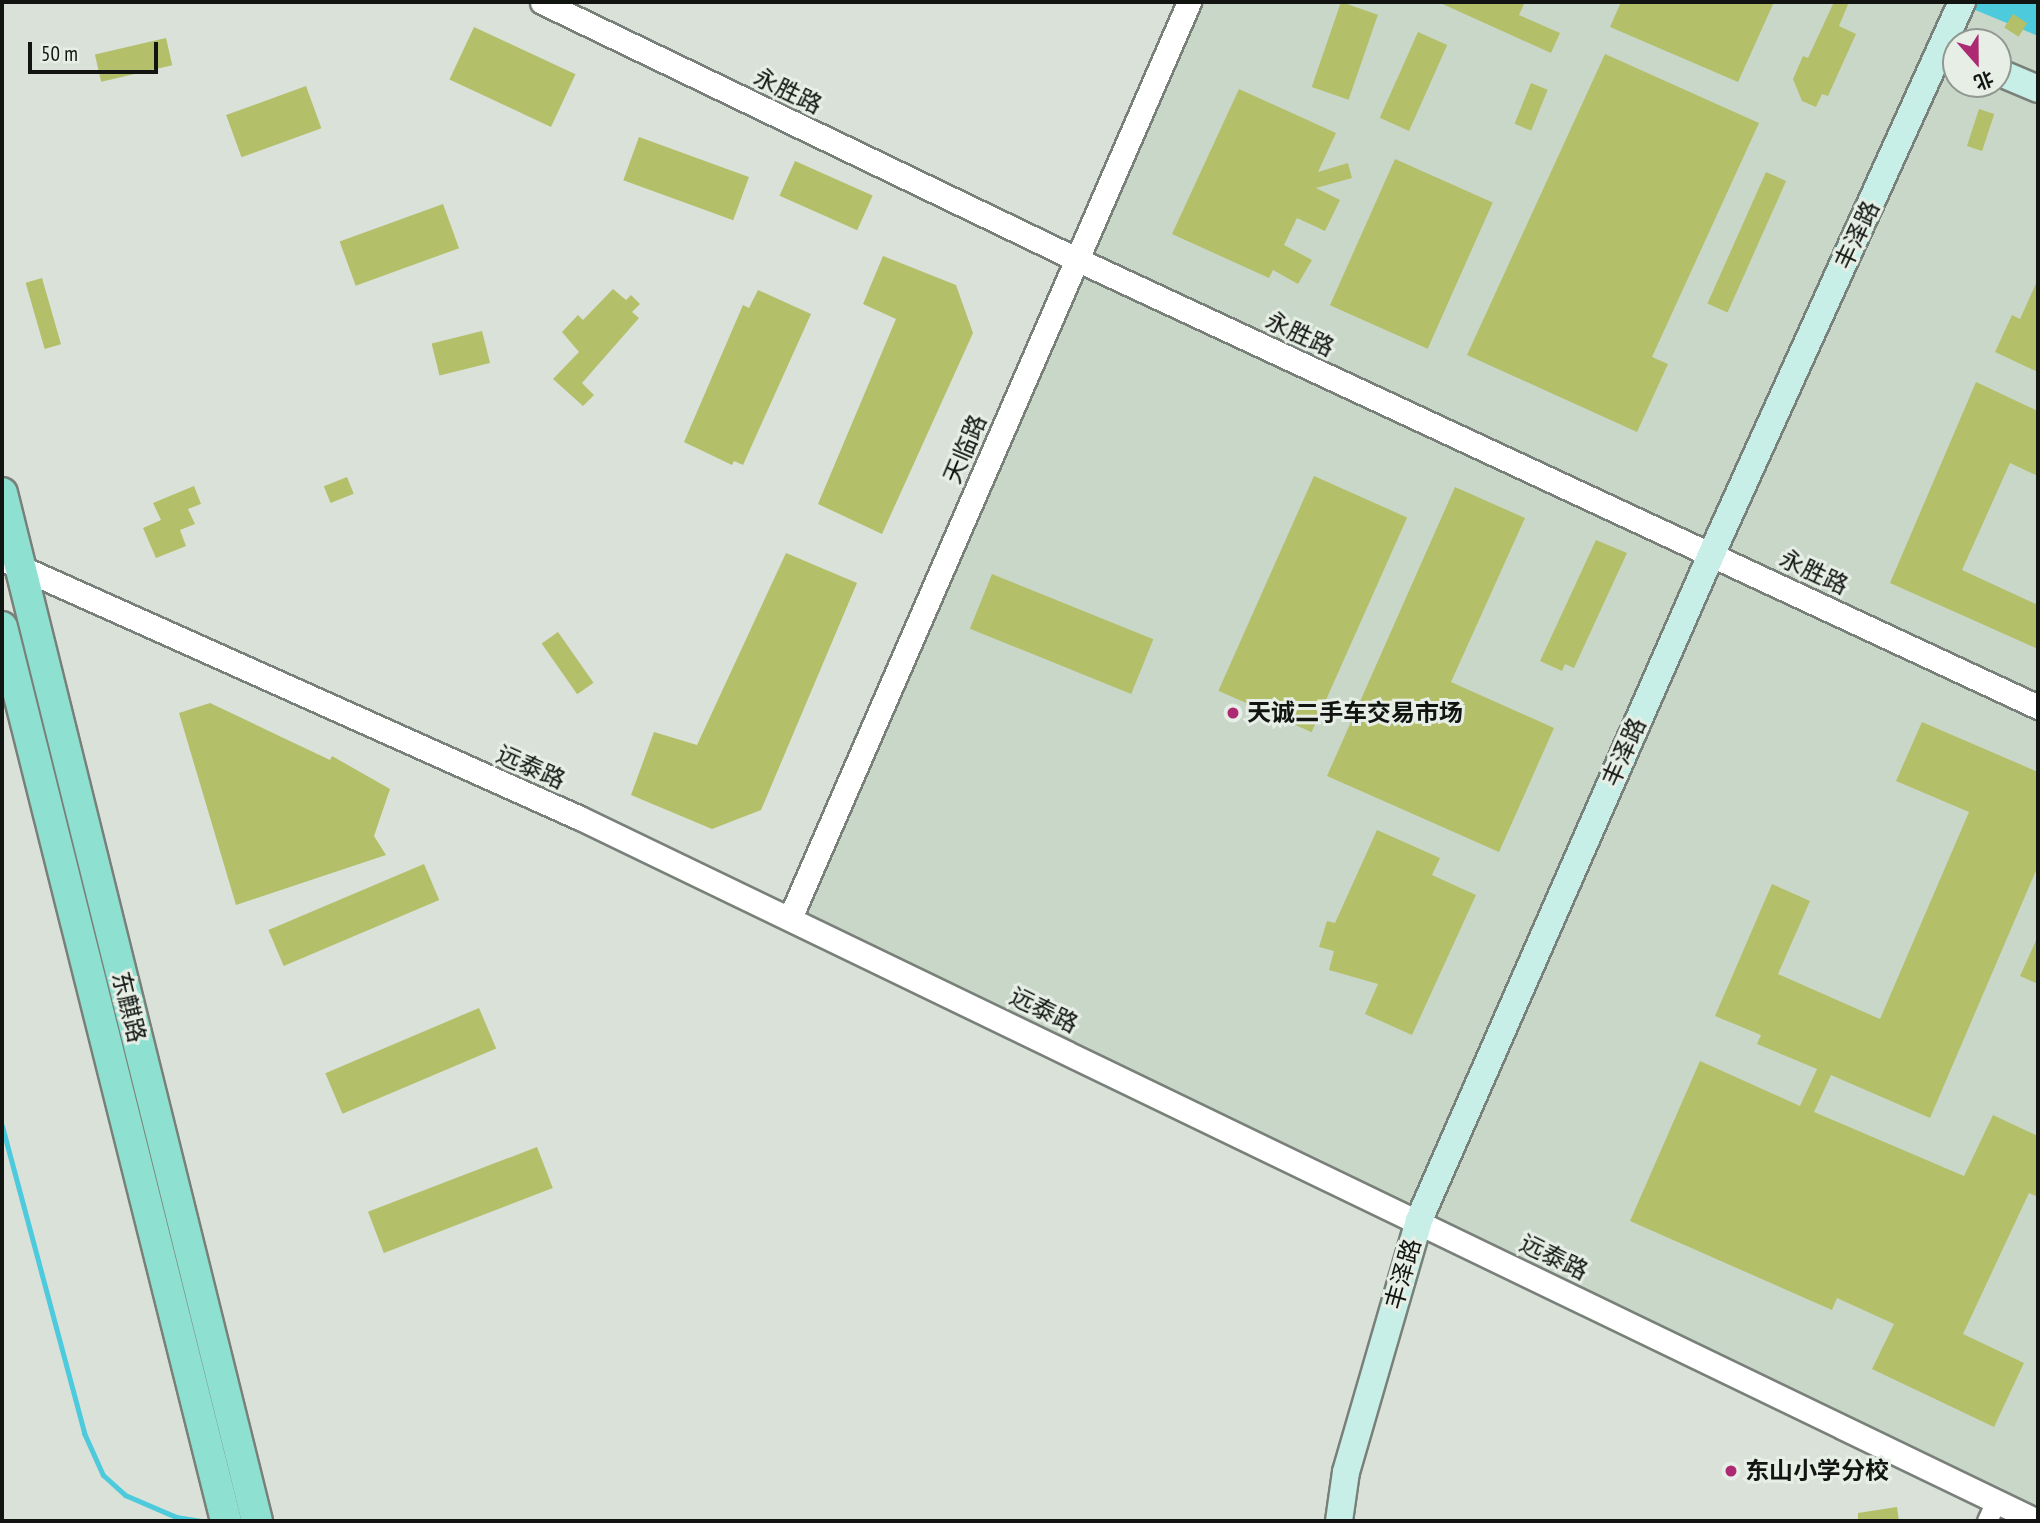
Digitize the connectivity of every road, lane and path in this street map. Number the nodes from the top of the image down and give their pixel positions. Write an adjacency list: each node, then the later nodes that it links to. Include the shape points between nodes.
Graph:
1 (542, 2): 8 (street, 永胜路)
2 (1189, 2): 8 (street, 天临路)
3 (1960, 8): 4 (main road, 丰泽路)
4 (1955, 28)
5 (1942, 65): 10 (main road, 丰泽路)
6 (2012, 78): 7 (main road)
7 (2038, 89)
8 (1076, 259): 10 (street, 永胜路); 14 (street, 天临路)
9 (2, 493): 11 (main road, 东麒路)
10 (1712, 553): 13 (street, 永胜路); 15 (main road, 丰泽路)
11 (10, 561): 14 (street, 远泰路); 18 (main road, 东麒路)
12 (2, 627): 17 (main road, 东麒路)
13 (2038, 707)
14 (790, 918): 15 (street, 远泰路)
15 (1419, 1220): 16 (street, 远泰路); 19 (main road, 丰泽路, via 1346,1472)
16 (1992, 1511): 20 (street, 远泰路)
17 (224, 1515)
18 (256, 1515)
19 (1339, 1521)
20 (2037, 1521)

